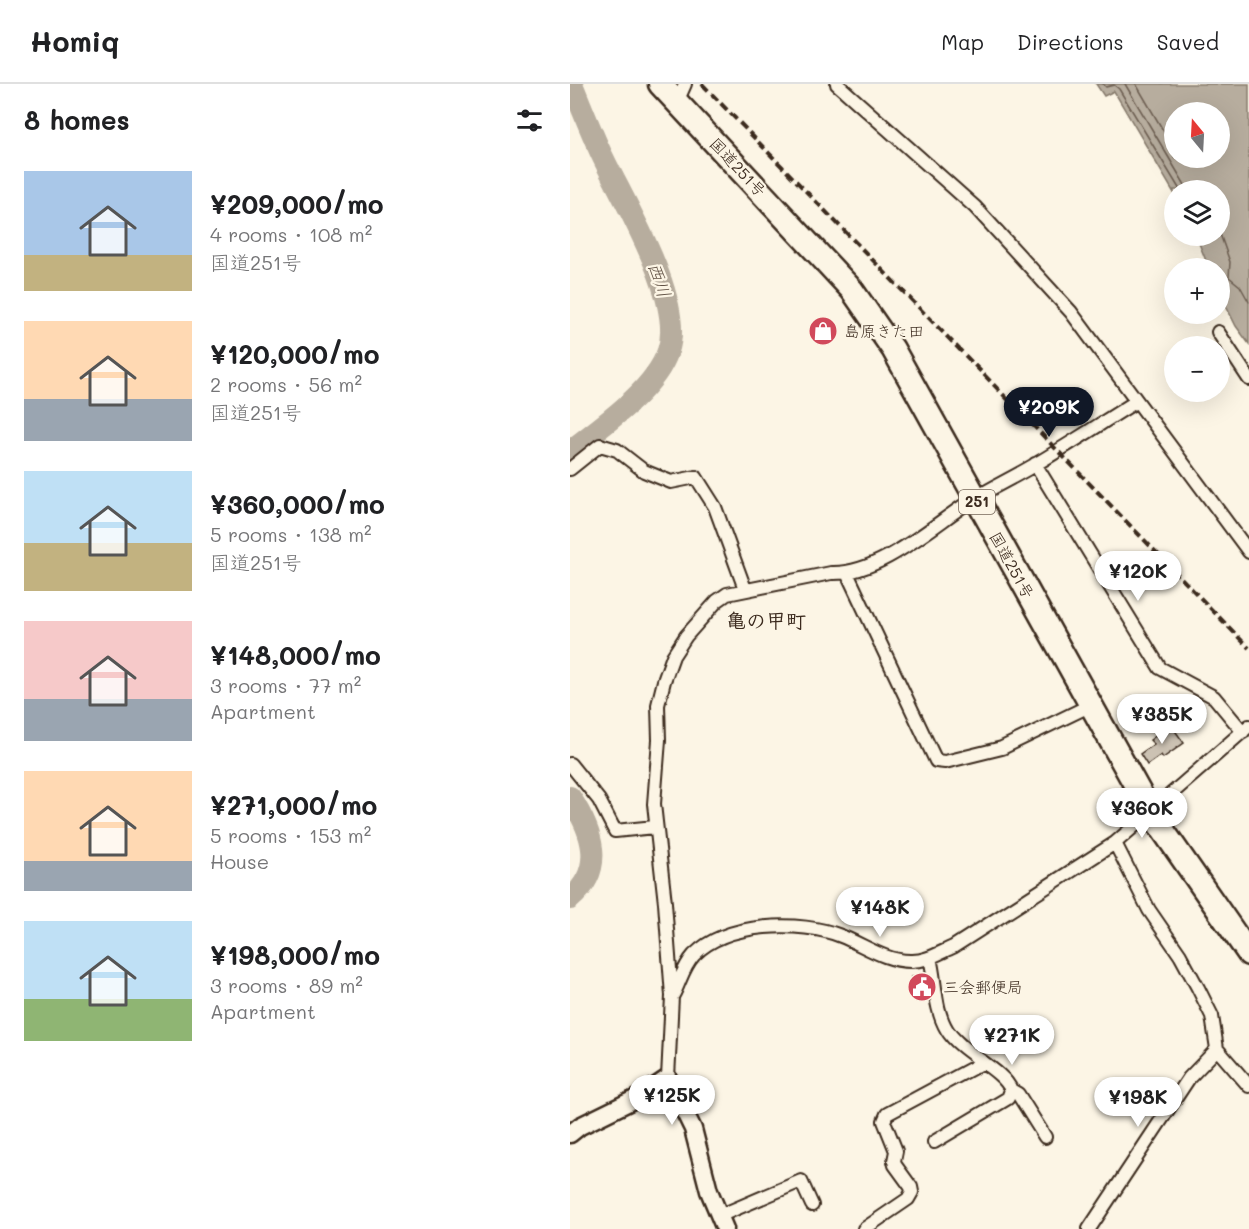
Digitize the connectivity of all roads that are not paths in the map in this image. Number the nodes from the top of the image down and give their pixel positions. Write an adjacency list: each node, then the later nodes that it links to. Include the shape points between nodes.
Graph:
1 (660, 84): 3 (highway, 国道251号 / 251)
2 (837, 84): 6 (street, via 975,207 1071,312)
3 (681, 93): 9 (highway, 国道251号 / 251, via 852,290 893,349)
4 (1218, 332): 5 (street)
5 (1249, 379)
6 (1137, 401): 7 (street); 10 (street)
7 (1035, 464): 9 (street); 14 (street, via 1160,668 1214,698)
8 (570, 469): 12 (street, via 600,445 617,450 644,471 671,482 696,477 715,507)
9 (975, 498): 11 (street, via 918,539); 13 (highway, 国道251号 / 251)
10 (1249, 552)
11 (847, 573): 12 (street); 13 (street, via 936,761 1002,748)
12 (745, 589): 17 (street, via 717,601 673,656 658,705)
13 (1090, 705): 16 (highway, 国道251号 / 251)
14 (1246, 729): 16 (street)
15 (570, 764): 17 (street, via 599,800 615,831)
16 (1151, 813): 18 (street); 19 (highway, 国道251号 / 251)
17 (655, 827): 21 (street)
18 (1114, 843): 20 (street); 22 (street, via 1149,910 1198,988 1212,1016)
19 (1249, 954)
20 (930, 958): 21 (street, via 898,960 825,931 803,927 757,928 734,933 702,948 687,964); 23 (street, via 938,1010 946,1030)
21 (672, 996): 24 (street)
22 (1217, 1048): 25 (street); 33 (street, via 1189,1078)
23 (982, 1063): 26 (street, via 1005,1079); 32 (street, via 887,1114 884,1121 896,1151 895,1165 912,1192 908,1199)
24 (668, 1078): 27 (main road); 31 (main road, via 693,1129)
25 (1249, 1086)
26 (1011, 1090): 28 (street, via 1018,1094); 29 (street, via 1008,1098)
27 (570, 1134)
28 (1045, 1137)
29 (934, 1142)
30 (812, 1205): 31 (street, via 801,1181)
31 (722, 1223)
32 (864, 1229)
33 (1089, 1229)

